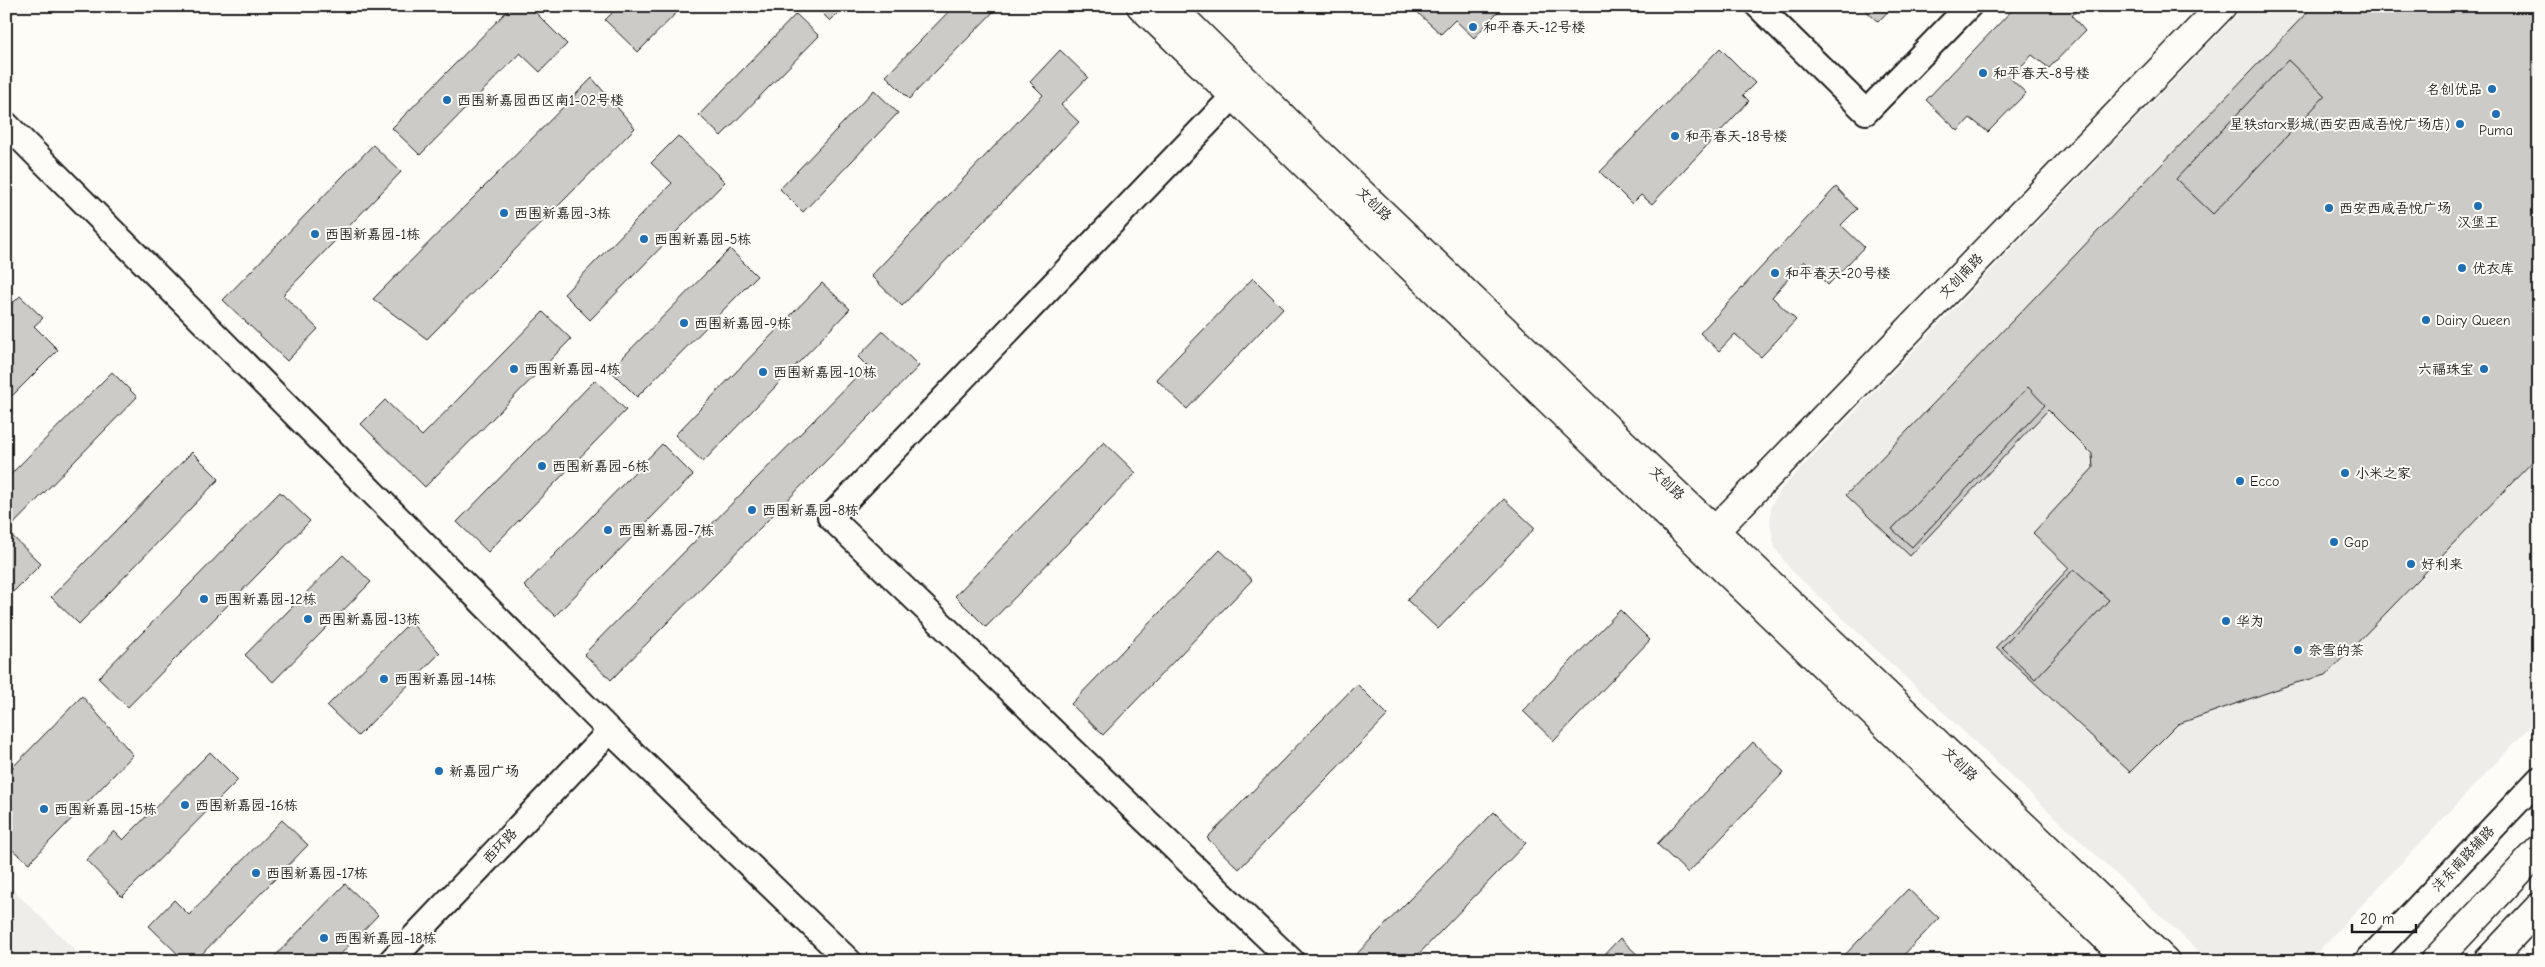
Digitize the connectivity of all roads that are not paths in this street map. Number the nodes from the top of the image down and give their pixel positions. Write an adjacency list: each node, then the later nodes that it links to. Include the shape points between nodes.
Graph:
1 (1141, 6): 6 (main road, 文创路)
2 (1170, 6): 6 (main road, 文创路)
3 (1758, 6): 4 (street, via 1866,112)
4 (1969, 6)
5 (2222, 6): 8 (main road, 文创南路)
6 (1240, 89): 8 (main road, 文创路); 15 (street, via 830,517)
7 (6, 124): 9 (street)
8 (1708, 538): 16 (main road, 文创路); 17 (main road, 文创路)
9 (610, 731): 13 (street, 西环路); 14 (street)
10 (2539, 779): 18 (street, 沣东南路辅路)
11 (2539, 850): 19 (main road)
12 (2539, 907): 20 (main road)
13 (390, 961)
14 (849, 961)
15 (1292, 961)
16 (2130, 961)
17 (2165, 961)
18 (2367, 961)
19 (2435, 961)
20 (2488, 961)

